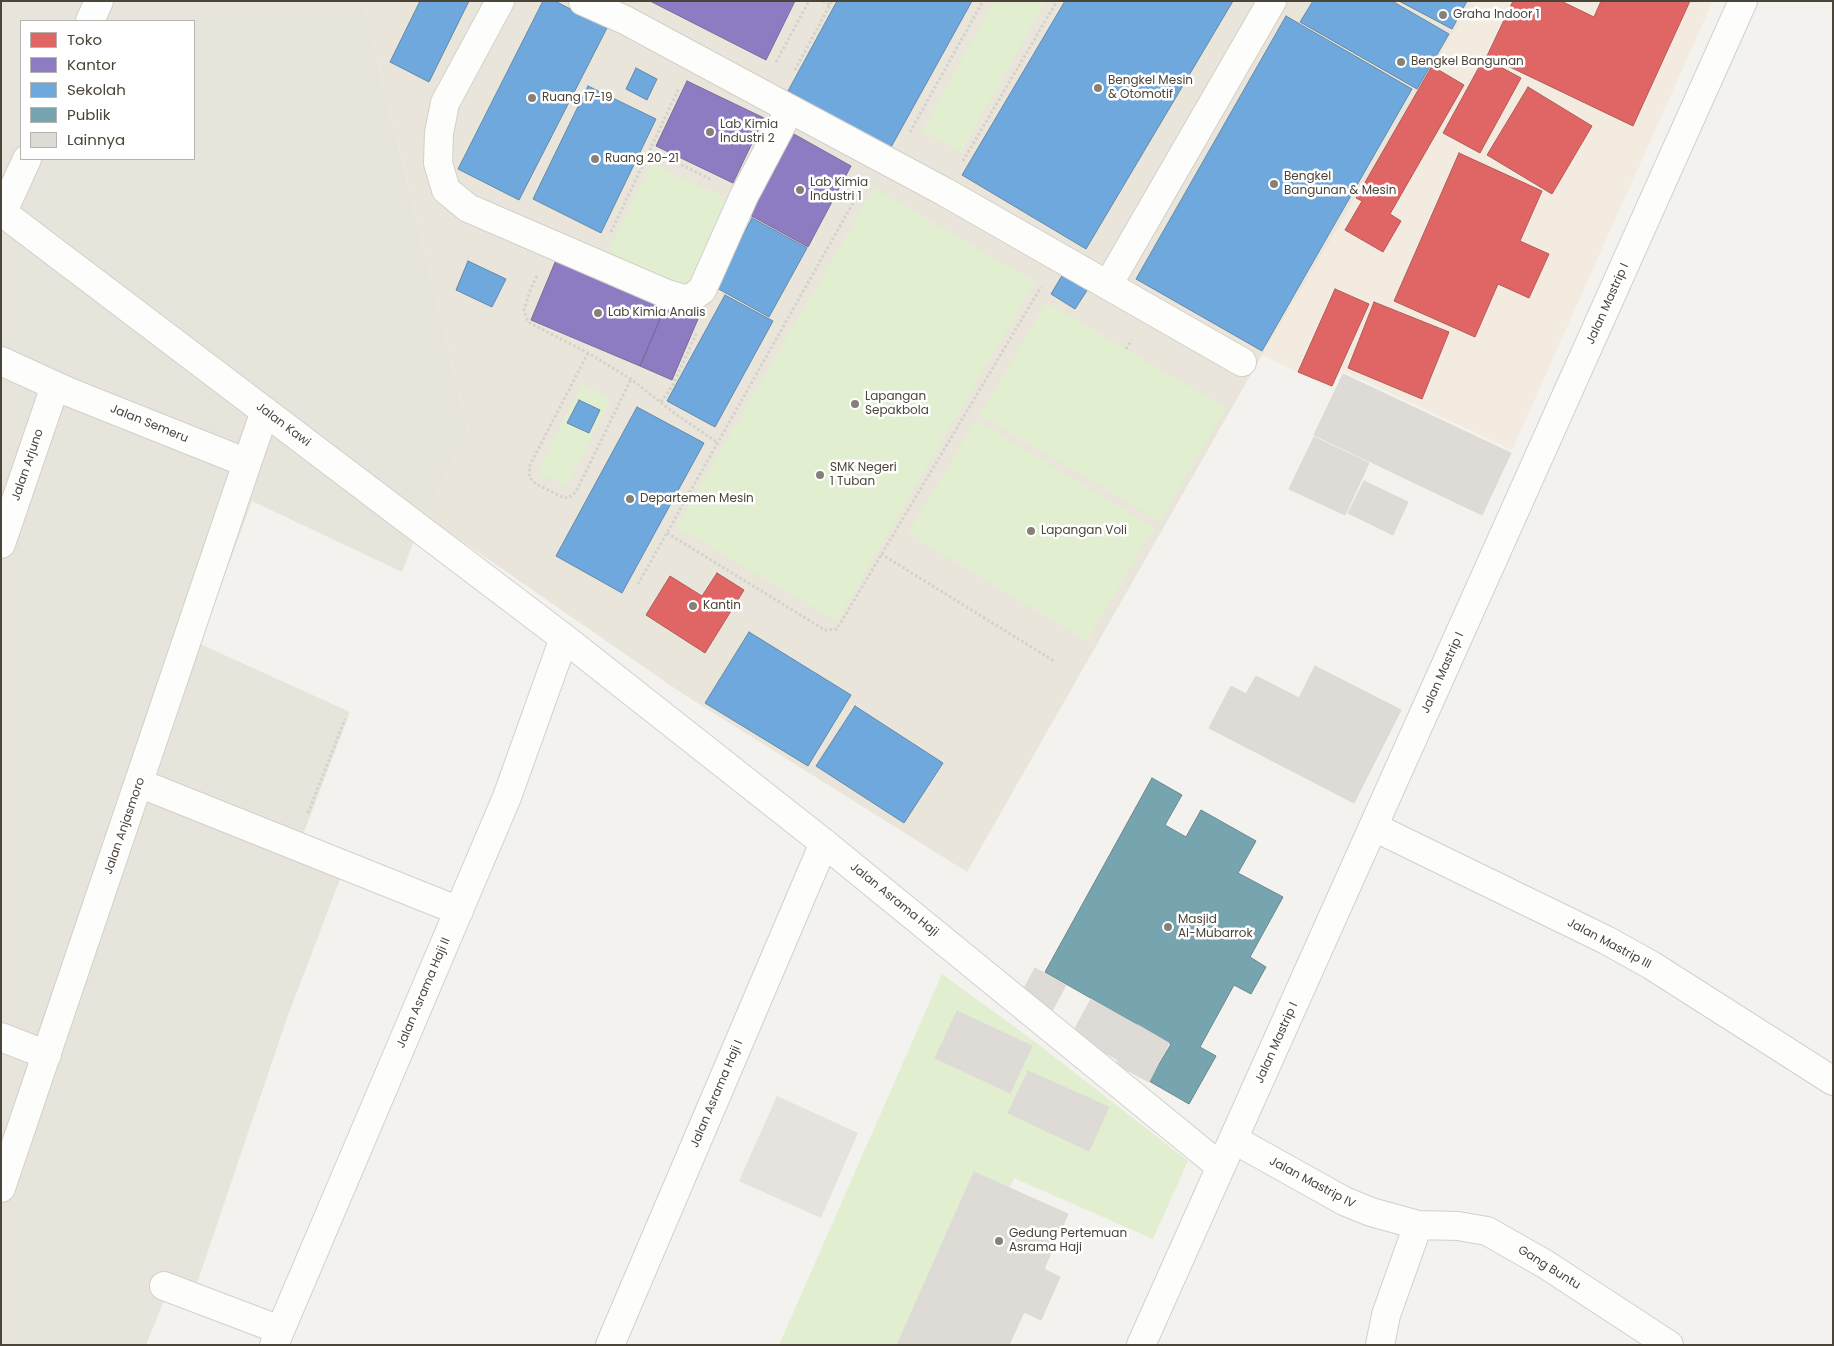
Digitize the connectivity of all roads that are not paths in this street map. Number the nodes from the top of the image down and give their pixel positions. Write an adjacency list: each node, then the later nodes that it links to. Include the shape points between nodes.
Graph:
1 (99, 1): 6 (street)
2 (500, 1): 7 (street, via 446,103 439,133 438,163 446,190 460,203 678,298 691,298 702,290 744,196)
3 (583, 1): 7 (street, via 626,20)
4 (1272, 1): 10 (street)
5 (1743, 1): 19 (street, Jalan Mastrip I)
6 (90, 20)
7 (790, 109): 10 (street)
8 (28, 160): 9 (street)
9 (2, 214): 14 (street, Jalan Kawi)
10 (1108, 285): 12 (street)
11 (1, 361): 13 (street, Jalan Semeru)
12 (1242, 362)
13 (55, 386): 15 (street, Jalan Semeru); 16 (street, Jalan Arjuno)
14 (265, 411): 15 (street); 17 (street, Jalan Kawi)
15 (247, 463): 18 (street, Jalan Anjasmoro)
16 (1, 544)
17 (564, 638): 20 (street, Jalan Asrama Haji); 21 (street, Jalan Asrama Haji II, via 510,789)
18 (139, 783): 21 (street); 23 (street, Jalan Anjasmoro)
19 (1374, 827): 24 (street, Jalan Mastrip III, via 1606,940 1651,965); 25 (street, Jalan Mastrip I)
20 (824, 843): 26 (street, Jalan Asrama Haji); 31 (street, Jalan Asrama Haji I)
21 (459, 911): 30 (street, Jalan Asrama Haji II)
22 (1, 1037): 23 (street)
23 (47, 1055): 27 (street, Jalan Anjasmoro)
24 (1833, 1081)
25 (1233, 1139): 26 (street, Jalan Mastrip I); 28 (street, Jalan Mastrip IV, via 1344,1202)
26 (1221, 1166): 32 (street, Jalan Mastrip I)
27 (1, 1188)
28 (1418, 1225): 33 (street, via 1386,1315); 34 (street, Gang Buntu, via 1487,1231 1545,1264)
29 (164, 1286): 30 (street)
30 (277, 1338)
31 (610, 1345)
32 (1140, 1345)
33 (1380, 1345)
34 (1669, 1345)

